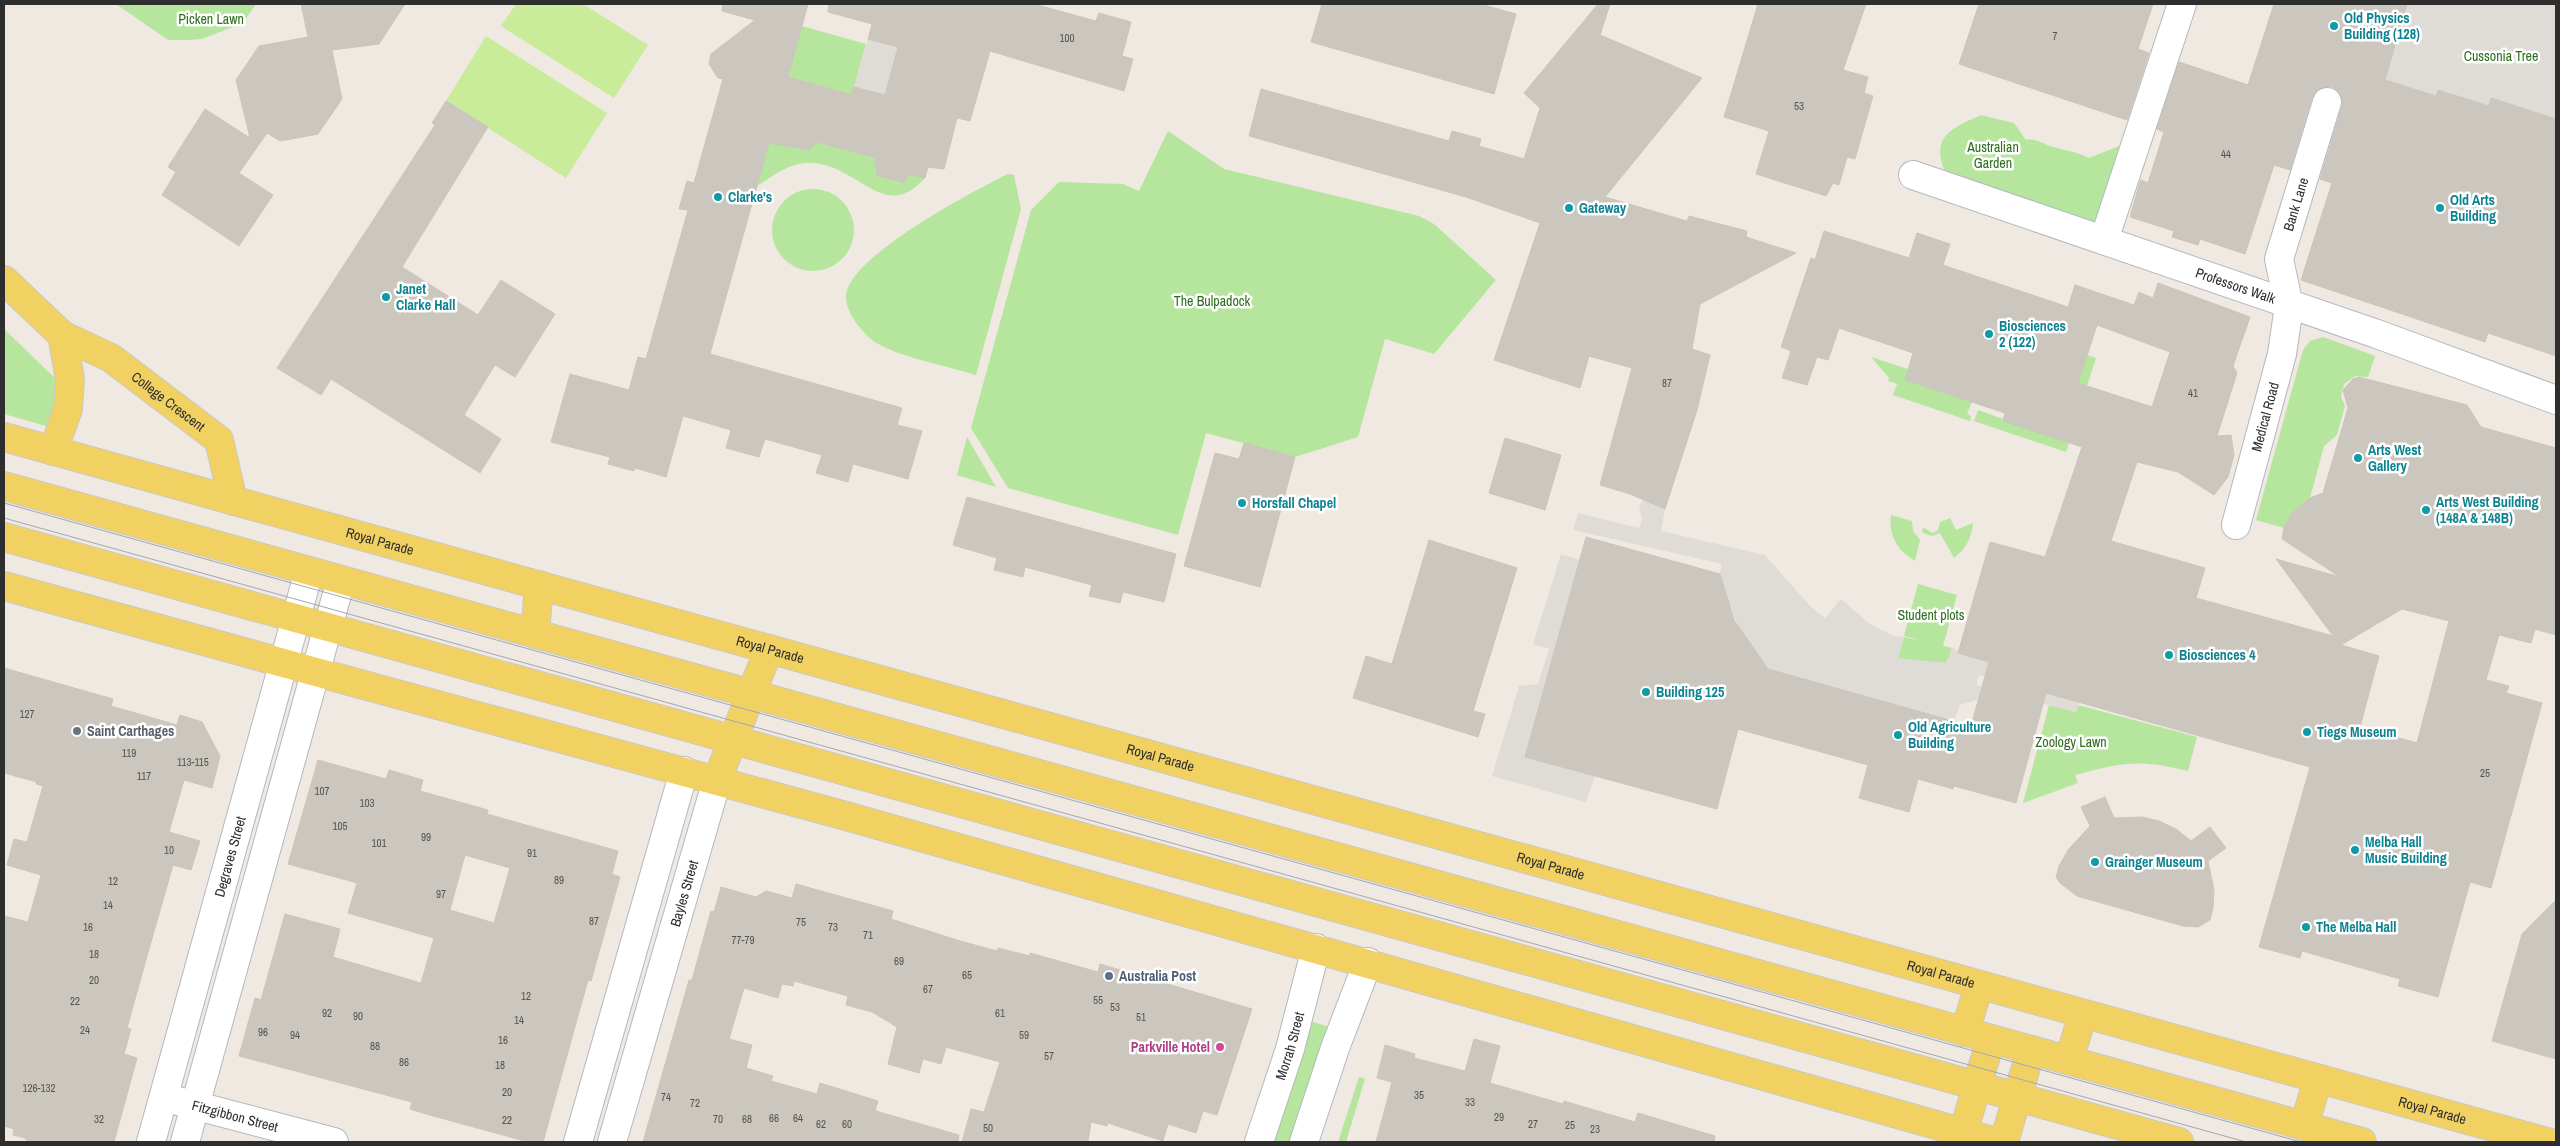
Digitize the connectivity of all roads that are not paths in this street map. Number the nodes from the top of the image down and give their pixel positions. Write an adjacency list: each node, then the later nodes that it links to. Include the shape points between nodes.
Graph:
1 (2182, 4): 4 (street)
2 (2327, 102): 6 (street, Bank Lane, via 2279,260)
3 (1913, 176): 4 (street, Professors Walk)
4 (2104, 240): 6 (street, Professors Walk)
5 (4, 280): 7 (main road, College Crescent)
6 (2289, 306): 8 (street, Professors Walk, via 2377,334); 13 (street, Medical Road, via 2282,354)
7 (62, 335): 10 (main road, via 70,379 68,409); 12 (main road, College Crescent, via 111,358 218,440)
8 (2556, 400)
9 (4, 438): 10 (main road, Royal Parade)
10 (53, 451): 12 (main road, Royal Parade)
11 (4, 486): 15 (main road)
12 (233, 501): 17 (main road, Royal Parade)
13 (2236, 525)
14 (4, 537): 19 (main road)
15 (310, 571): 16 (main road); 19 (street, Degraves Street)
16 (341, 580): 20 (street); 21 (main road)
17 (540, 585): 21 (main road); 22 (main road, Royal Parade)
18 (4, 586): 23 (main road)
19 (296, 619): 20 (main road); 23 (street, Degraves Street)
20 (328, 628): 24 (street); 26 (main road)
21 (535, 634): 25 (main road)
22 (769, 649): 25 (main road, Bayles Street); 33 (main road, Royal Parade)
23 (284, 665): 24 (main road); 41 (street, Degraves Street)
24 (315, 673): 27 (main road); 42 (street)
25 (751, 693): 26 (main road, Bayles Street); 35 (main road)
26 (733, 740): 28 (main road); 29 (main road, Bayles Street)
27 (684, 771): 29 (main road); 48 (street)
28 (856, 774): 30 (main road); 39 (main road)
29 (717, 780): 30 (main road); 49 (street, Bayles Street)
30 (845, 816): 31 (main road)
31 (1316, 948): 32 (main road); 50 (street, Morrah Street, via 1290,1049)
32 (1368, 962): 44 (main road); 51 (street)
33 (1979, 985): 34 (main road, Royal Parade); 35 (main road)
34 (2083, 1014): 37 (main road); 38 (main road, Royal Parade)
35 (1978, 1035): 36 (main road); 39 (main road)
36 (2031, 1050): 37 (main road); 40 (main road)
37 (2069, 1060): 43 (main road)
38 (2318, 1079): 43 (main road); 56 (main road, Royal Parade)
39 (1977, 1086): 40 (main road); 44 (main road)
40 (2017, 1097): 53 (main road); 54 (main road)
41 (164, 1098): 42 (street, Fitzgibbon Street); 45 (street, Degraves Street)
42 (195, 1104): 46 (street); 47 (street, Fitzgibbon Street)
43 (2304, 1126): 55 (main road)
44 (1956, 1135): 52 (main road)
45 (151, 1142)
46 (185, 1142)
47 (334, 1142)
48 (578, 1142)
49 (612, 1142)
50 (1259, 1142)
51 (1304, 1142)
52 (1996, 1142)
53 (2004, 1142)
54 (2179, 1142)
55 (2362, 1142)
56 (2547, 1142)

